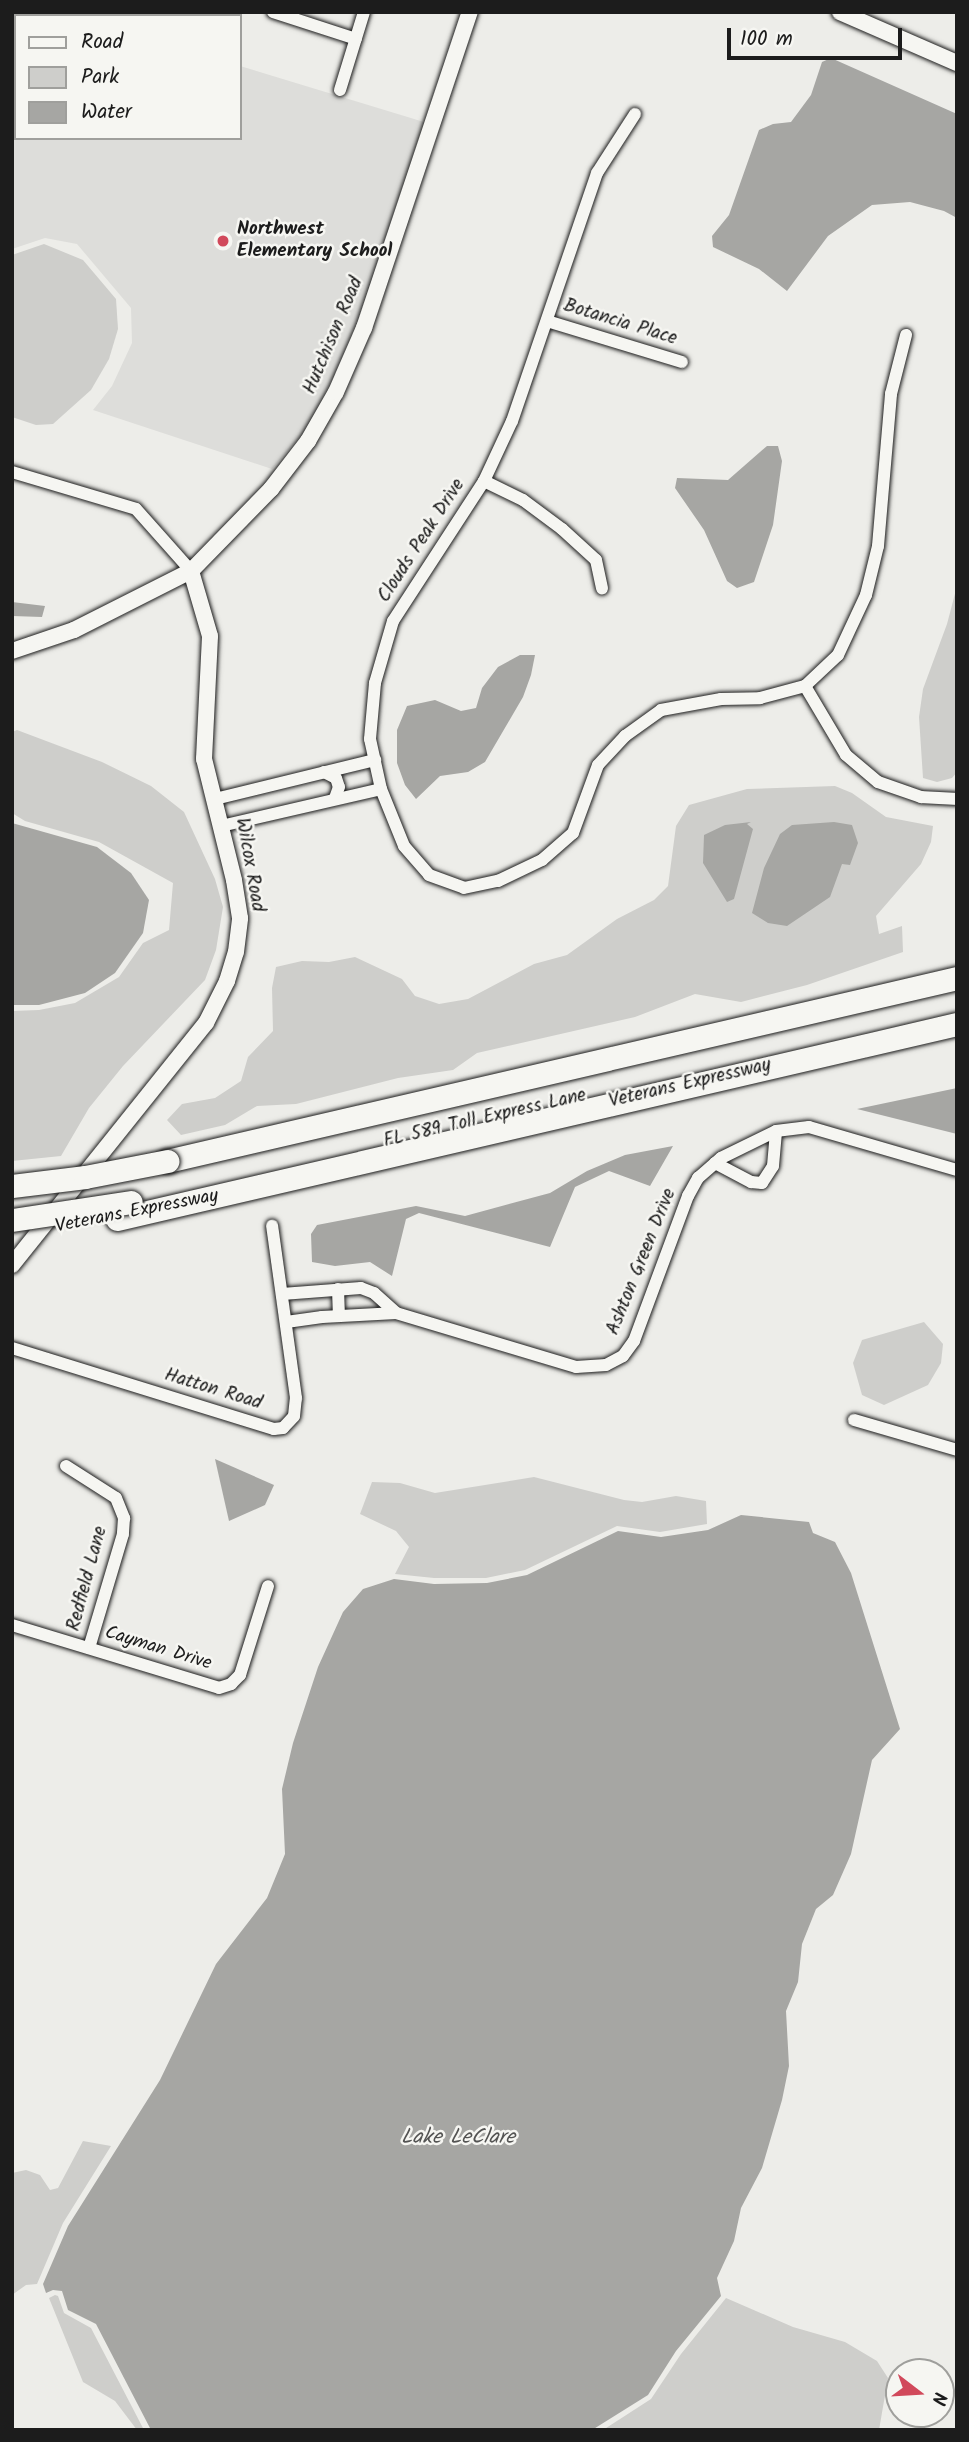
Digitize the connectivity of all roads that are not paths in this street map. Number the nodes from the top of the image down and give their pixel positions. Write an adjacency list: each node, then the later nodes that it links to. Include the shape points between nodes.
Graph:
1 (273, 12): 5 (street)
2 (365, 12): 5 (street)
3 (470, 12): 14 (street, Hutchison Road, via 364,328 336,392 308,441 271,489)
4 (840, 12): 6 (street)
5 (356, 39): 7 (street)
6 (957, 63)
7 (340, 90)
8 (635, 114): 9 (street, Clouds Peak Drive, via 597,173)
9 (547, 321): 11 (street, Botancia Place); 13 (street, Clouds Peak Drive, via 512,421)
10 (906, 335): 17 (street, Clouds Peak Drive, via 891,394 878,546 866,595 838,654)
11 (682, 362)
12 (12, 472): 14 (street, via 136,509)
13 (484, 481): 15 (street, via 523,500 596,560); 18 (street, Clouds Peak Drive, via 393,621 375,683 370,739)
14 (191, 571): 16 (street, Hutchison Road, via 74,630); 22 (street, Wilcox Road, via 210,636 204,759)
15 (601, 588)
16 (12, 651)
17 (805, 686): 20 (street, Clouds Peak Drive, via 760,698 721,699 661,710 625,736 598,765 573,833 541,860 498,881 464,888 429,875 404,846); 23 (street, via 846,755 878,782 921,797)
18 (375, 760): 19 (street); 20 (street, Clouds Peak Drive)
19 (324, 772): 21 (street, via 336,778); 22 (street)
20 (380, 789): 21 (street)
21 (335, 798): 24 (street)
22 (215, 799): 24 (street, Wilcox Road)
23 (957, 799)
24 (221, 826): 36 (street, Wilcox Road, via 240,918 227,981 206,1023)
25 (957, 978): 31 (highway, bridge, via 167,1161)
26 (957, 1010): 32 (highway, FL 589 Toll Express Lane)
27 (957, 1024): 32 (highway, Veterans Expressway)
28 (776, 1131): 29 (street, Ashton Green Drive); 29 (street, via 773,1166 762,1183); 30 (street, Ashton Green Drive, via 820,1129)
29 (715, 1163): 39 (street, Ashton Green Drive, via 698,1178 688,1196 634,1341 614,1362 576,1367)
30 (957, 1170)
31 (12, 1186)
32 (124, 1210): 33 (highway, FL 589 Toll Express Lane, bridge); 35 (highway, Veterans Expressway)
33 (12, 1220)
34 (272, 1226): 38 (street, Hatton Road)
35 (12, 1233)
36 (12, 1265)
37 (338, 1289): 38 (street, Ashton Green Drive); 39 (street, Ashton Green Drive, via 367,1289); 40 (street)
38 (282, 1294): 41 (street, Hatton Road)
39 (396, 1313): 40 (street, Ashton Green Drive)
40 (339, 1316): 41 (street, Ashton Green Drive)
41 (286, 1322): 42 (street, Hatton Road, via 296,1398 294,1416 283,1428 274,1429)
42 (12, 1348)
43 (854, 1420): 44 (street)
44 (957, 1450)
45 (66, 1466): 48 (street, Redfield Lane, via 116,1498 124,1518)
46 (268, 1586): 48 (street, Cayman Drive, via 240,1675 231,1684 219,1688)
47 (12, 1625): 48 (street, Cayman Drive)
48 (89, 1648)

